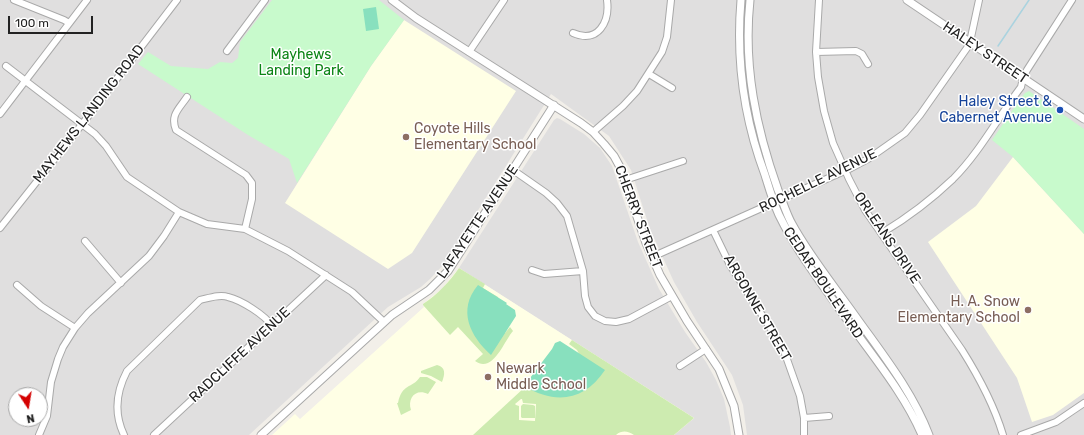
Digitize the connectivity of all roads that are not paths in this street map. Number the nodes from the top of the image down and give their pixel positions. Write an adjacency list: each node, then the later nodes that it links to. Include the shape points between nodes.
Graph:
1 (14, 0): 15 (street)
2 (87, 0): 15 (street)
3 (177, 0): 31 (street, MAYHEWS LANDING ROAD)
4 (265, 0): 18 (street)
5 (392, 0): 19 (street, CHERRY STREET)
6 (504, 0): 19 (street)
7 (607, 0): 16 (street, via 607,13 602,28 597,33 592,36)
8 (671, 0): 23 (street, via 667,37 662,52)
9 (742, 0): 37 (street, CEDAR BOULEVARD, via 740,58 744,102 754,144)
10 (750, 0): 37 (street, CEDAR BOULEVARD, via 749,58 753,100)
11 (819, 0): 20 (street, ORLEANS DRIVE)
12 (907, 0): 17 (street, HALEY STREET)
13 (979, 0): 17 (street, ROCHELLE AVENUE)
14 (1072, 0): 24 (street)
15 (69, 23): 25 (street)
16 (573, 33)
17 (970, 42): 24 (street, HALEY STREET); 35 (street, ROCHELLE AVENUE, via 905,133 868,159)
18 (227, 51)
19 (470, 52): 28 (street, CHERRY STREET)
20 (816, 52): 21 (street, via 856,51 862,54); 35 (street, ORLEANS DRIVE, via 824,111 833,143)
21 (868, 64)
22 (6, 66): 25 (street)
23 (649, 74): 26 (street); 32 (street, via 623,106)
24 (1023, 78): 30 (street, HALEY STREET); 42 (street, via 1021,87 975,153 954,178 930,200)
25 (26, 80): 29 (street); 31 (street)
26 (672, 88)
27 (187, 97): 40 (street, via 174,115 173,123 176,130 246,175 252,183 252,199)
28 (554, 105): 32 (street, CHERRY STREET); 34 (street, LAFAYETTE AVENUE)
29 (0, 114)
30 (1084, 119)
31 (83, 123): 38 (street, via 104,143 127,177); 39 (street, MAYHEWS LANDING ROAD)
32 (593, 132): 36 (street, CHERRY STREET, via 614,156)
33 (683, 161): 36 (street)
34 (513, 170): 46 (street, via 557,203 566,216); 51 (street, LAFAYETTE AVENUE, via 444,276 430,290 402,307)
35 (845, 170): 37 (street, ROCHELLE AVENUE); 42 (street, ORLEANS DRIVE, via 865,210)
36 (625, 180): 44 (street, CHERRY STREET)
37 (778, 201): 41 (street, ROCHELLE AVENUE); 65 (street, CEDAR BOULEVARD, via 779,214 798,249 894,385); 66 (street, CEDAR BOULEVARD, via 804,244 910,394)
38 (179, 212): 40 (street, via 206,224); 48 (street, via 149,256)
39 (0, 228)
40 (245, 229): 47 (street)
41 (713, 230): 44 (street, ROCHELLE AVENUE); 58 (street, ARGONNE STREET, via 730,265 783,348 800,396)
42 (882, 233): 67 (street, ORLEANS DRIVE, via 962,350 989,398)
43 (84, 241): 48 (street)
44 (652, 257): 50 (street, CHERRY STREET)
45 (532, 270): 46 (street, via 544,274)
46 (583, 271): 50 (street, via 588,307 595,316 605,321 629,319)
47 (326, 274): 51 (street, via 352,292); 52 (street, RADCLIFFE AVENUE)
48 (121, 283): 53 (street)
49 (17, 285): 53 (street, via 41,306)
50 (672, 296): 54 (street, CHERRY STREET)
51 (384, 322): 62 (street, LAFAYETTE AVENUE)
52 (272, 326): 60 (street, via 246,305 228,296 200,300 127,372 121,382 117,413); 61 (street, RADCLIFFE AVENUE)
53 (75, 328): 59 (street, via 58,359 51,382 47,416)
54 (706, 349): 55 (street); 63 (street, CHERRY STREET, via 719,369 734,406)
55 (680, 366)
56 (1084, 403): 68 (street, via 1056,422)
57 (829, 416): 58 (street)
58 (804, 418): 64 (street, ARGONNE STREET)
59 (39, 435)
60 (124, 435)
61 (154, 435)
62 (261, 435)
63 (739, 435)
64 (804, 435)
65 (922, 435)
66 (929, 435)
67 (1003, 435)
68 (1021, 435)

